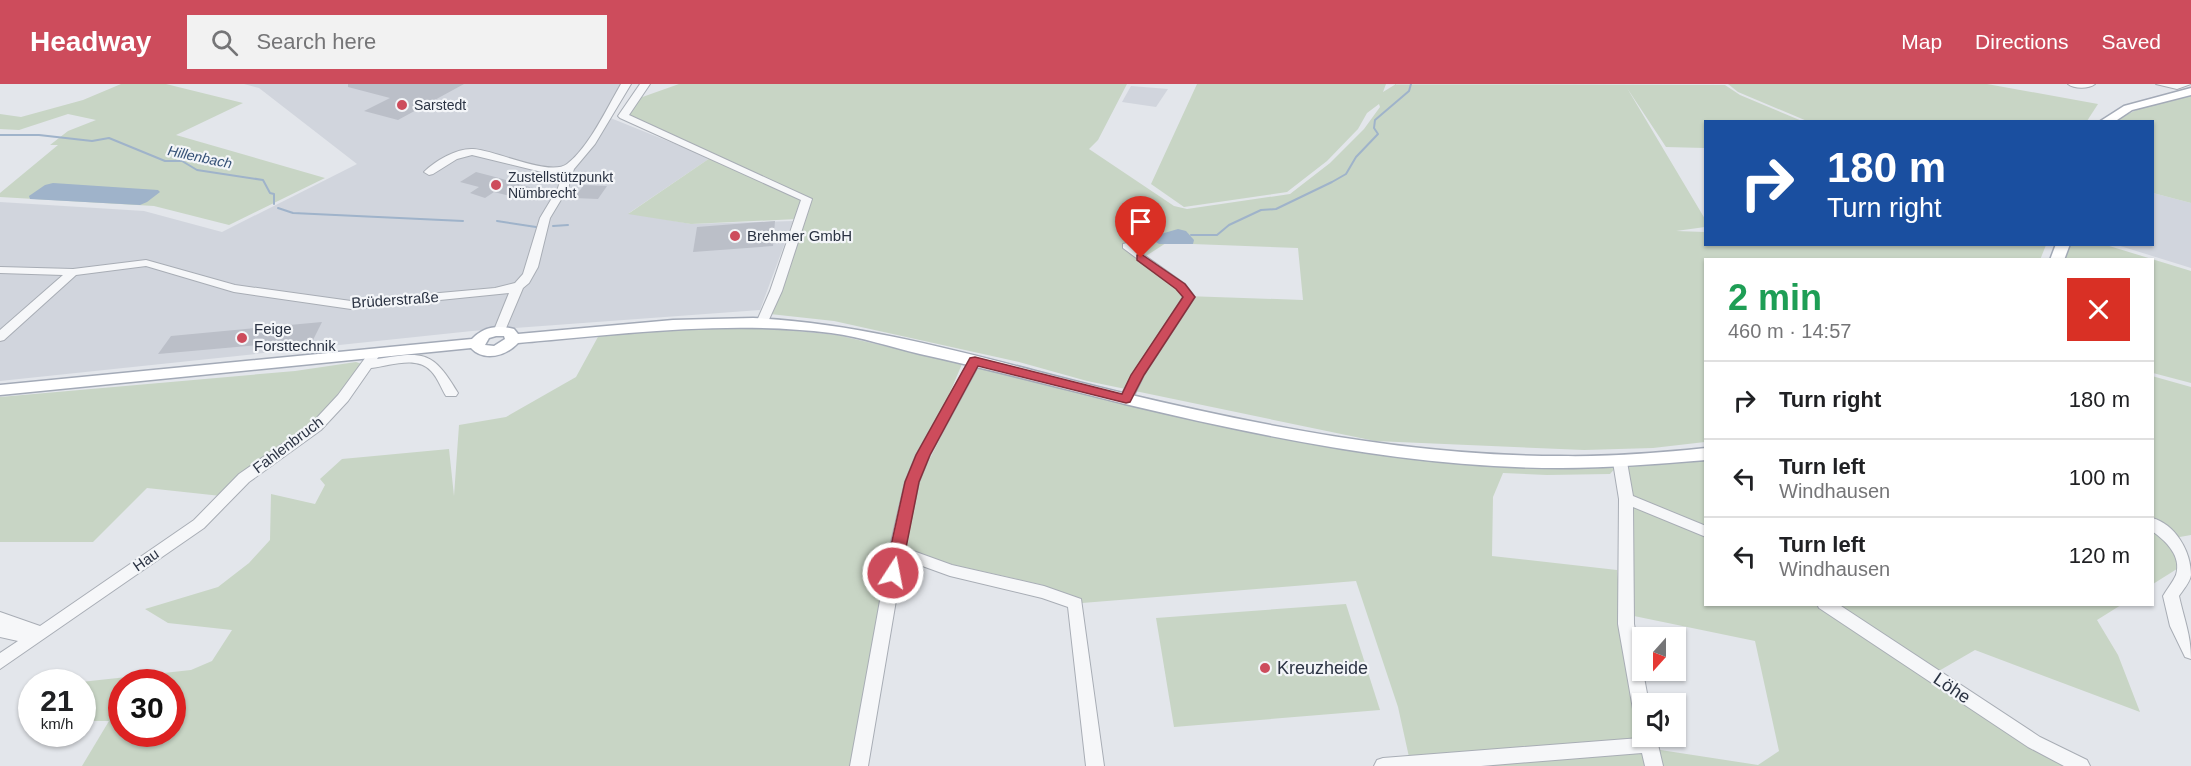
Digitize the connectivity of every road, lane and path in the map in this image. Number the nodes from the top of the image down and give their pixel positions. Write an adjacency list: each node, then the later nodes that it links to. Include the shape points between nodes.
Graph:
1 (626, 84): 9 (street, via 608,117)
2 (645, 84): 15 (street, via 623,116 807,199)
3 (2073, 84): 4 (street)
4 (2090, 84)
5 (2162, 84): 6 (street)
6 (2186, 84)
7 (2191, 91): 8 (main road, via 2128,108)
8 (2108, 120)
9 (569, 168): 10 (street, via 550,171 472,152); 14 (street, via 569,178 546,217 531,269)
10 (429, 172)
11 (1127, 246): 22 (street, via 1189,297)
12 (0, 270): 13 (street, Brüderstraße)
13 (73, 272): 14 (street, Brüderstraße, via 146,263 234,288 351,305); 17 (street)
14 (517, 288): 16 (street)
15 (762, 322): 16 (main road); 19 (main road, via 835,329)
16 (506, 335): 18 (main road, via 505,347 492,351 481,350 477,343)
17 (0, 337)
18 (371, 359): 20 (main road); 21 (street, via 429,363); 25 (street, Fahlenbruch, via 316,427)
19 (975, 361): 22 (main road); 29 (street, via 923,455 912,482)
20 (0, 390)
21 (450, 393)
22 (1126, 399): 24 (main road, via 1268,429 1385,448 1525,461)
23 (1704, 454): 24 (main road)
24 (1620, 462): 26 (street)
25 (244, 478): 33 (street, Hau, via 199,524)
26 (1626, 499): 28 (street); 36 (street, via 1626,624)
27 (2154, 526): 34 (street, via 2174,541 2185,559 2184,574 2171,596 2178,626)
28 (1704, 531)
29 (897, 551): 39 (street); 40 (street, via 950,570 1075,603)
30 (1828, 606): 43 (street, Löhe, via 2034,742)
31 (0, 618): 33 (street)
32 (0, 631): 33 (street)
33 (37, 635): 35 (street, Hau)
34 (2191, 652)
35 (0, 662)
36 (1639, 693)
37 (1632, 743): 41 (street)
38 (1650, 747): 42 (street)
39 (859, 766)
40 (1095, 766)
41 (1383, 766)
42 (1654, 766)
43 (2081, 766)

